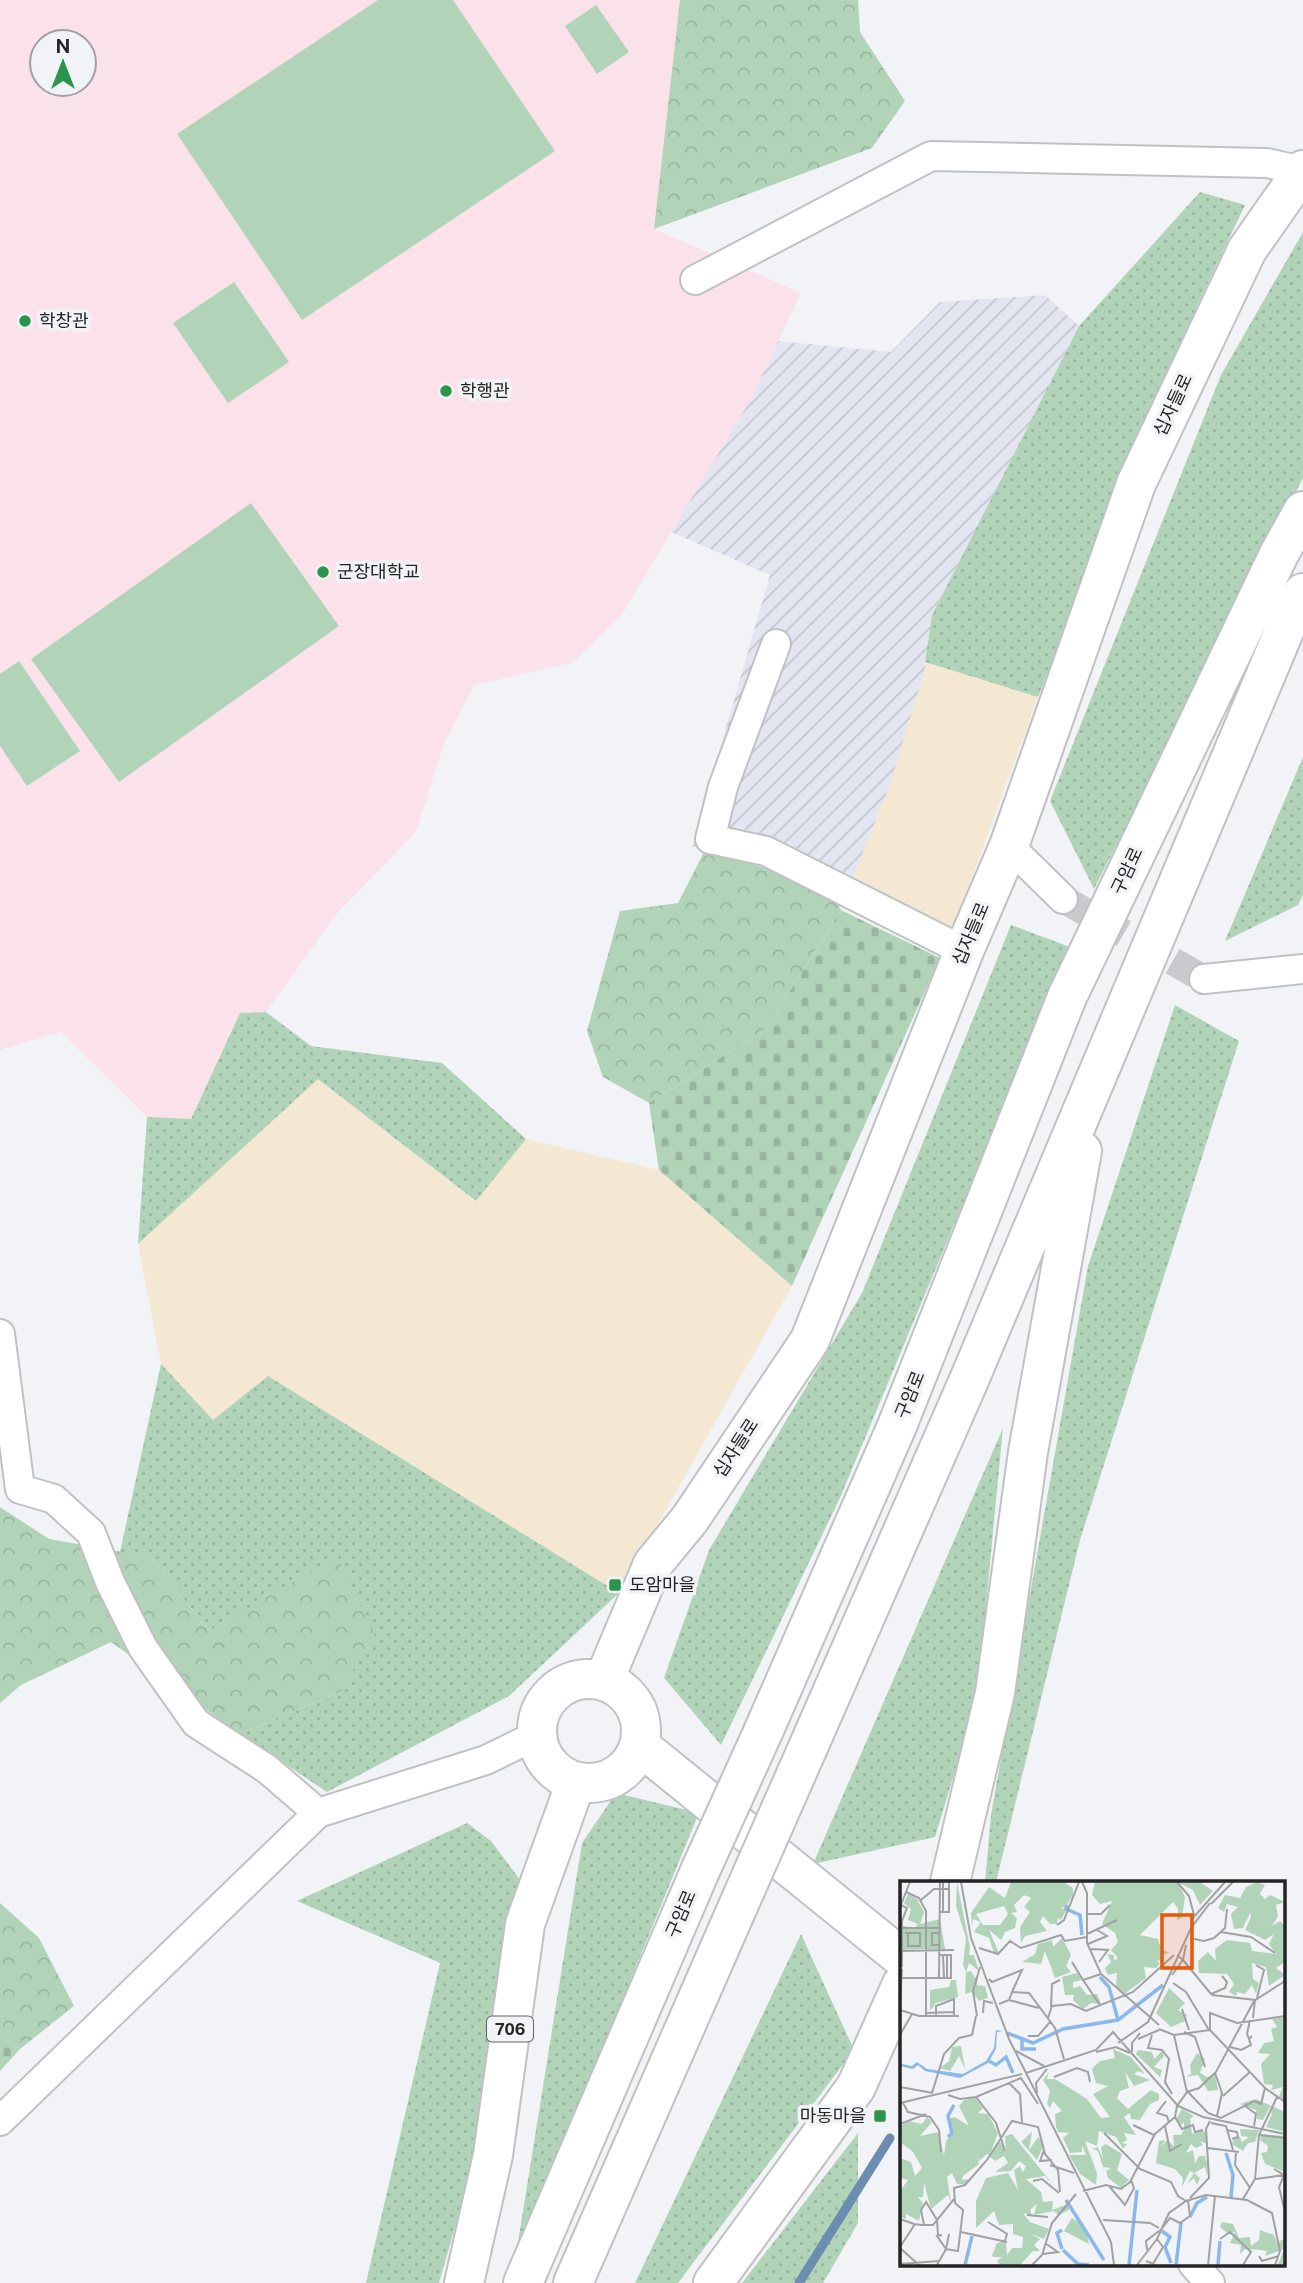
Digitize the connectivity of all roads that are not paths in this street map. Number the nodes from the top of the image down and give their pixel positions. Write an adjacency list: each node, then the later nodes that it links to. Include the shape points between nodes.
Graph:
1 (1303, 170): 2 (street, via 1267,163 931,156); 6 (main road, 십자들로, via 1247,250 1136,484)
2 (695, 280)
3 (1303, 511): 24 (main road, 구암로, bridge, via 1068,997 897,1426)
4 (1303, 593): 11 (main road)
5 (776, 644): 8 (street, via 723,787 710,839 766,850)
6 (1009, 846): 7 (street); 8 (main road, 십자들로)
7 (1063, 899)
8 (964, 951): 13 (main road, 십자들로, via 810,1340 690,1519 653,1564)
9 (1303, 969): 10 (street)
10 (1204, 979)
11 (1094, 1082): 18 (main road, via 1028,1452 995,1693); 25 (main road, bridge)
12 (0, 1334): 17 (street, via 20,1489 54,1499 91,1533 143,1648 196,1723 267,1769)
13 (604, 1680): 14 (main road, via 587,1678 556,1690 538,1718); 15 (main road, via 631,1699 639,1713)
14 (537, 1735): 16 (main road, via 549,1765); 17 (street, via 486,1760)
15 (640, 1746): 16 (main road, via 633,1760 608,1780); 19 (main road)
16 (576, 1782): 23 (main road, 706, via 525,1924 492,2155)
17 (318, 1813): 21 (street)
18 (950, 1881)
19 (900, 1956)
20 (900, 1988): 26 (main road, via 856,2087)
21 (0, 2121)
22 (1195, 2266): 27 (street)
23 (464, 2283)
24 (523, 2283)
25 (573, 2283)
26 (713, 2283)
27 (1210, 2283)

